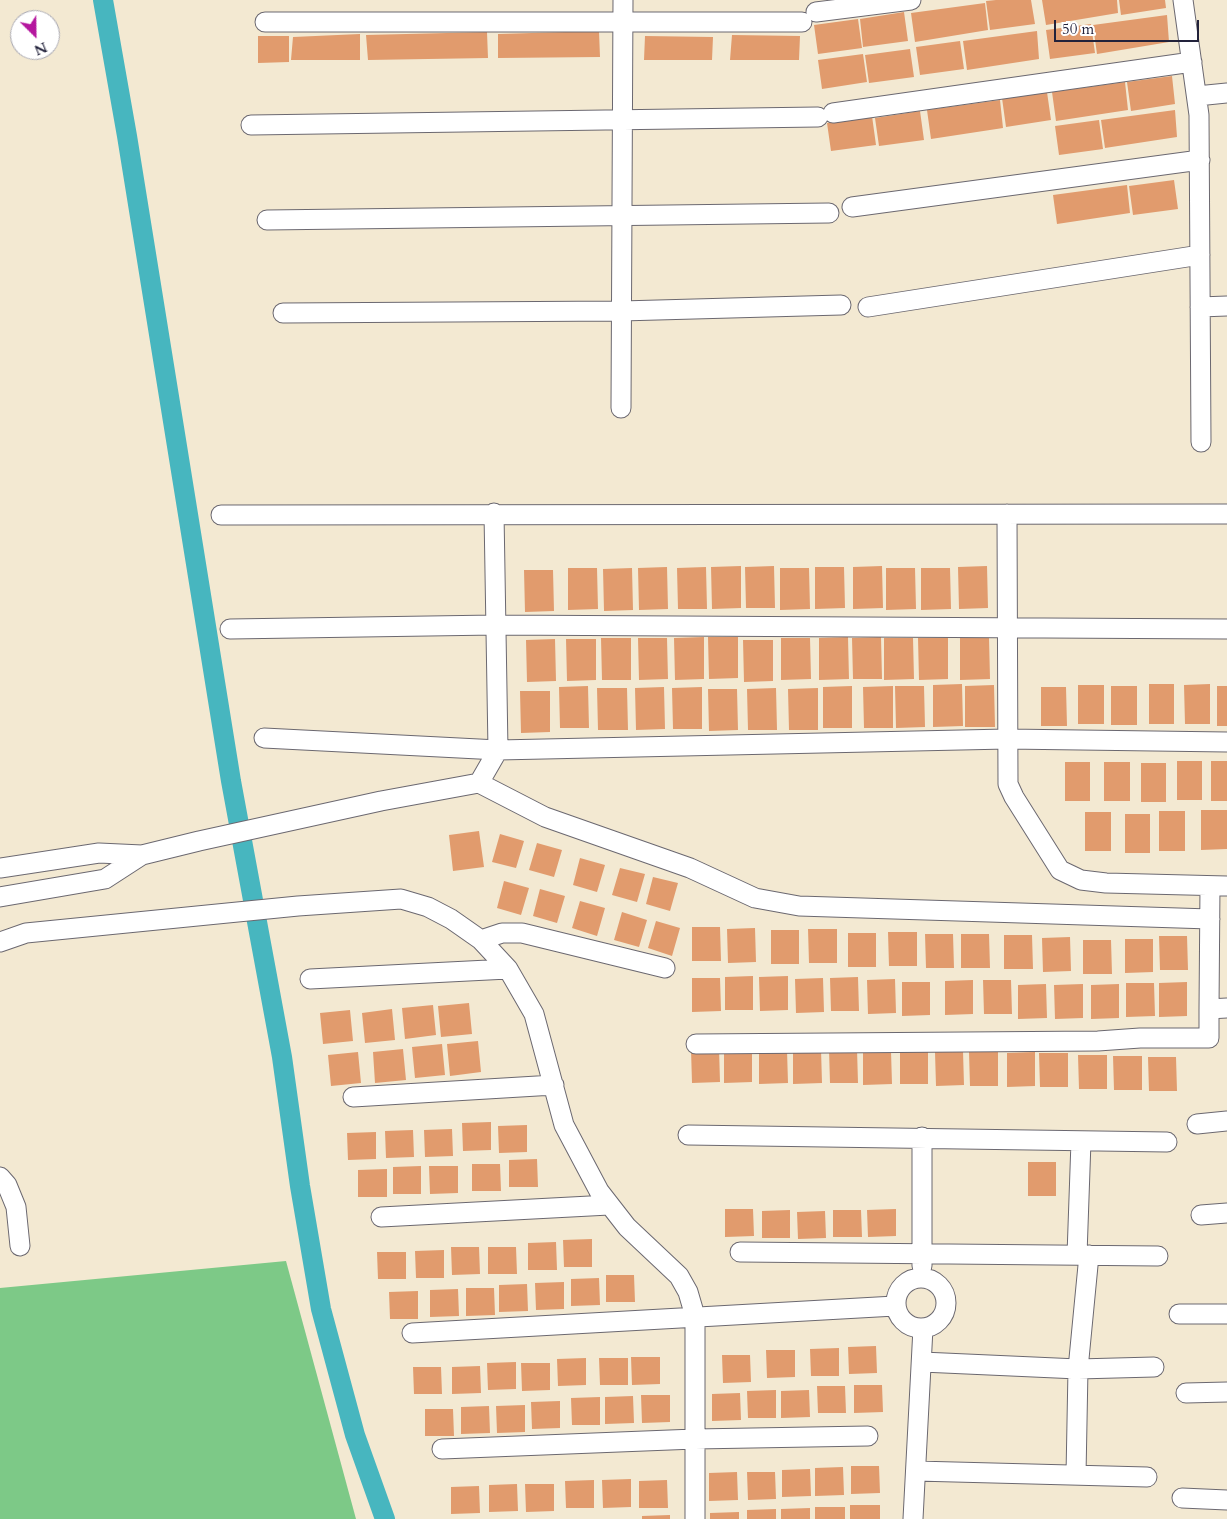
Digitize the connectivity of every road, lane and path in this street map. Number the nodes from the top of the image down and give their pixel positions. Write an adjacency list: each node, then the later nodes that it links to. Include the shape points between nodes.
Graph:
1 (623, 0): 4 (street)
2 (911, 0): 4 (street, via 809,17)
3 (1183, 0): 6 (street)
4 (623, 21): 5 (street); 9 (street)
5 (265, 22)
6 (1192, 62): 8 (street); 9 (street, via 825,115)
7 (1227, 93): 8 (street)
8 (1197, 96): 11 (street)
9 (623, 119): 10 (street); 14 (street)
10 (251, 125)
11 (1200, 160): 12 (street); 16 (street)
12 (852, 207)
13 (828, 213): 14 (street)
14 (622, 216): 15 (street); 21 (street)
15 (267, 220)
16 (1200, 255): 19 (street); 20 (street)
17 (841, 305): 21 (street)
18 (1227, 306): 20 (street)
19 (868, 307)
20 (1200, 307): 24 (street)
21 (622, 311): 22 (street); 23 (street)
22 (282, 313)
23 (621, 408)
24 (1201, 442)
25 (494, 513): 26 (street); 28 (street); 29 (street)
26 (1007, 514): 27 (street); 30 (street)
27 (1227, 514)
28 (221, 515)
29 (495, 625): 30 (street); 31 (street); 36 (street)
30 (1006, 628): 32 (street); 34 (street)
31 (230, 629)
32 (1227, 629)
33 (264, 738): 36 (street)
34 (1007, 739): 35 (street); 36 (street); 40 (street, via 1008,784 1060,870 1081,880 1106,883)
35 (1227, 742)
36 (498, 750): 37 (street)
37 (479, 783): 38 (street); 42 (street, via 545,818 690,868 755,898 799,906)
38 (142, 855): 39 (street, via 99,853); 41 (street, via 105,879)
39 (0, 868)
40 (1219, 886): 42 (street)
41 (0, 898)
42 (1210, 919): 48 (street)
43 (481, 940): 44 (street, via 444,915 401,899 26,933); 45 (street); 46 (street, via 496,934 522,933)
44 (0, 942)
45 (508, 968): 47 (street); 50 (street, via 534,1014)
46 (665, 968)
47 (310, 979)
48 (1218, 1009): 49 (street, via 1209,1038 1098,1042)
49 (696, 1044)
50 (554, 1085): 51 (street); 61 (street, via 564,1125)
51 (352, 1097)
52 (1227, 1122): 53 (street)
53 (1197, 1124)
54 (688, 1134): 55 (street)
55 (922, 1137): 56 (street); 67 (street)
56 (1082, 1140): 57 (street); 68 (street)
57 (1167, 1142)
58 (0, 1164): 59 (street)
59 (0, 1168)
60 (0, 1177): 65 (street, via 16,1206)
61 (609, 1205): 64 (street); 74 (street, via 627,1227 679,1276)
62 (1227, 1213): 63 (street)
63 (1201, 1215)
64 (381, 1218)
65 (20, 1246)
66 (740, 1252): 67 (street)
67 (923, 1254): 68 (street); 70 (street)
68 (1083, 1255): 69 (street); 79 (street)
69 (1158, 1256)
70 (922, 1277): 71 (street, via 908,1281 898,1292); 75 (street, via 935,1281 945,1292 947,1306 940,1320)
71 (895, 1306): 74 (street); 75 (street, via 902,1319 914,1327)
72 (1179, 1314): 73 (street)
73 (1227, 1314)
74 (695, 1316): 76 (street); 83 (street)
75 (923, 1328): 77 (street)
76 (412, 1333)
77 (922, 1362): 79 (street); 85 (street)
78 (1154, 1367): 79 (street)
79 (1078, 1369): 86 (street)
80 (1186, 1392): 81 (street)
81 (1227, 1392)
82 (868, 1436): 83 (street)
83 (695, 1439): 84 (street); 90 (street)
84 (442, 1449)
85 (916, 1472): 86 (street); 91 (street)
86 (1076, 1475): 87 (street)
87 (1147, 1477)
88 (1182, 1498): 89 (street)
89 (1227, 1500)
90 (695, 1519)
91 (913, 1519)

